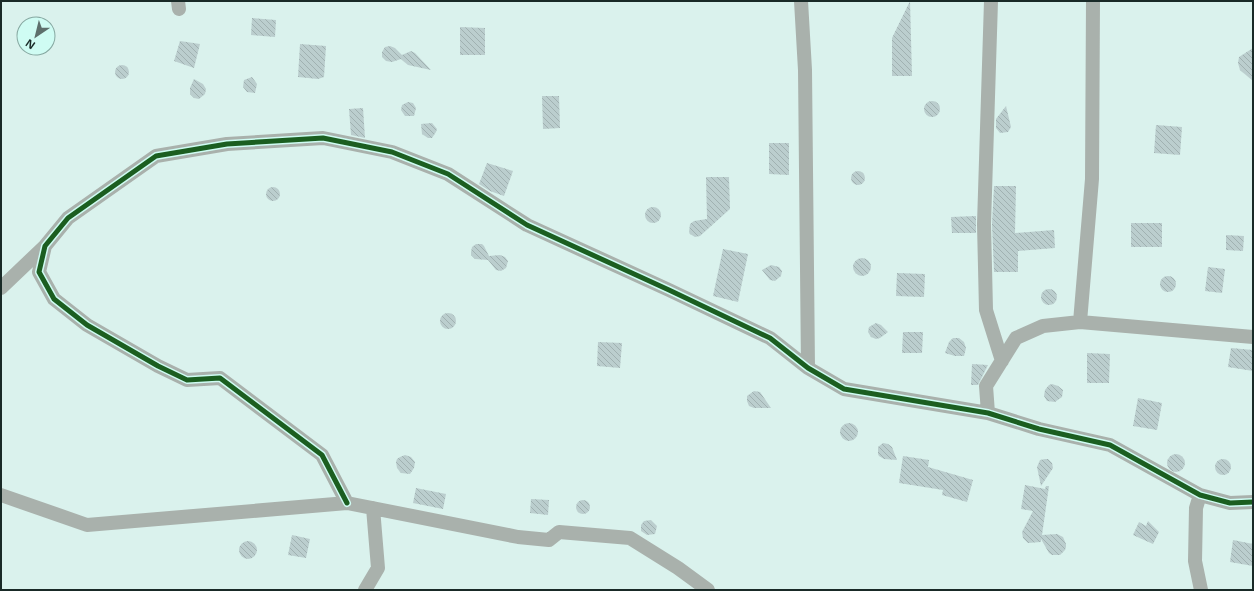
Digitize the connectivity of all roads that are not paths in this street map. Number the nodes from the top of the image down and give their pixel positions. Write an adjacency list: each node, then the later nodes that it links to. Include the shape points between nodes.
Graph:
1 (801, 1): 9 (street, via 805,70)
2 (991, 1): 8 (street, via 984,224 986,310)
3 (1092, 1): 6 (street, via 1092,179)
4 (44, 246): 5 (street); 9 (street, via 68,218 156,156 227,144 323,138 392,152 448,174 527,225 770,338); 14 (street, via 39,272 54,299 87,325 187,380 220,378 322,455)
5 (1, 288)
6 (1080, 322): 7 (street); 8 (street, via 1043,326 1016,338)
7 (1253, 337)
8 (1002, 361): 10 (street, via 986,386)
9 (808, 368): 10 (street, via 844,389)
10 (988, 413): 12 (street, via 1110,445)
11 (1, 495): 14 (street, via 87,525)
12 (1200, 495): 13 (street, via 1230,503); 18 (street, via 1196,508 1195,561)
13 (1253, 502)
14 (347, 503): 15 (street)
15 (373, 508): 16 (street, via 378,568); 17 (street, via 518,537 549,540 559,532 630,538)
16 (365, 590)
17 (708, 590)
18 (1201, 590)

